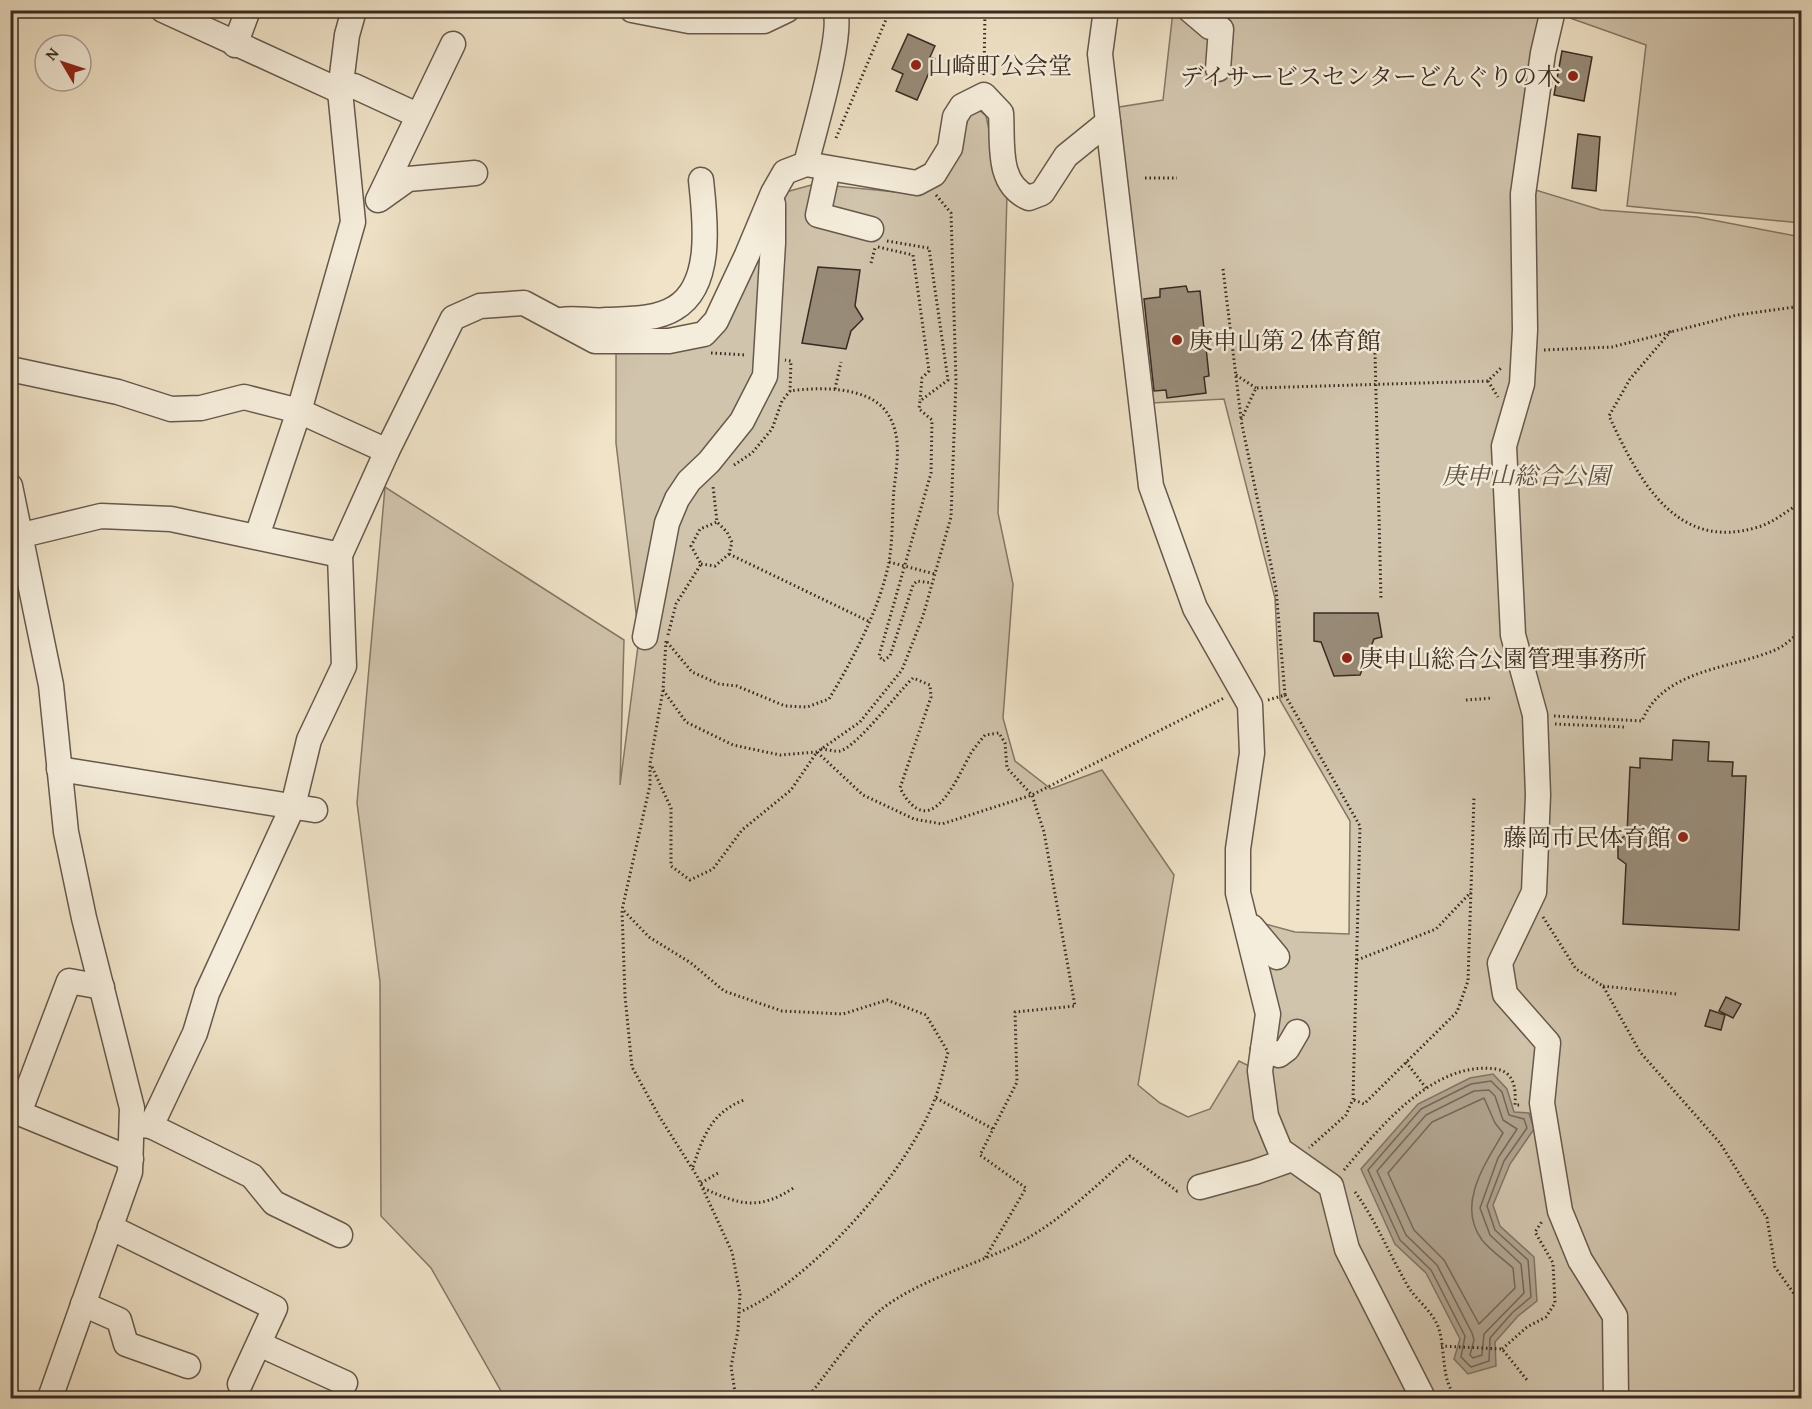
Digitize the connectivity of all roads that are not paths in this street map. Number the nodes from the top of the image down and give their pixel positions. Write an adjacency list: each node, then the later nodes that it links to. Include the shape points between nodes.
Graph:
1 (163, 10): 11 (street)
2 (248, 10): 11 (street)
3 (354, 10): 13 (street)
4 (632, 10): 5 (street, via 689,21 764,21)
5 (787, 10)
6 (835, 10): 16 (street, via 838,20 814,86)
7 (1106, 10): 15 (street, via 1100,54)
8 (1190, 10): 12 (street, via 1210,27 1221,29)
9 (1553, 10): 52 (street, via 1523,194 1522,384 1504,446 1513,635 1535,715 1538,795 1534,892 1500,963 1505,994 1548,1043 1542,1103 1560,1211 1580,1260 1615,1316)
10 (453, 44): 14 (street)
11 (235, 45): 13 (street)
12 (1218, 69)
13 (340, 91): 14 (street, via 354,86); 21 (street)
14 (417, 115): 20 (street)
15 (1108, 122): 16 (street, via 1066,156 1042,193 1029,198 1017,193 1005,176 1001,113 984,95 962,106 955,117 950,148 934,174 916,183); 34 (street, via 1151,486 1195,608 1245,698 1252,753 1237,875)
16 (817, 166): 19 (street, via 785,172); 22 (street, via 818,215)
17 (476, 173): 20 (street, via 408,179)
18 (700, 180): 23 (street, via 706,228 702,260 694,289 674,309 645,317)
19 (773, 193): 23 (street, via 716,321 704,334 669,341 595,341); 31 (street, via 765,376 742,421 677,499 667,524)
20 (378, 200): 21 (street)
21 (353, 222): 25 (street)
22 (871, 229)
23 (556, 321): 26 (street, via 524,303 480,306 453,318)
24 (10, 369): 25 (street, via 118,392 171,409 201,408 244,397)
25 (299, 411): 26 (street); 28 (street)
26 (387, 451): 30 (street)
27 (10, 486): 29 (street)
28 (257, 536): 29 (street, via 171,519 101,516); 30 (street)
29 (16, 538): 32 (street, via 51,685)
30 (340, 555): 33 (street, via 344,666 309,740)
31 (656, 639)
32 (59, 768): 33 (street); 36 (street, via 66,832)
33 (304, 808): 39 (street, via 207,993 195,1033)
34 (1245, 918): 35 (street); 38 (street, via 1268,1014)
35 (1277, 957)
36 (102, 987): 39 (street, via 132,1108); 40 (street, via 69,981 19,1113)
37 (1297, 1032): 38 (street, via 1279,1055)
38 (1263, 1049): 41 (street, via 1260,1071 1266,1116 1280,1150)
39 (142, 1125): 40 (street); 44 (street, via 252,1176 274,1203)
40 (131, 1159): 43 (street)
41 (1293, 1159): 42 (street); 51 (street, via 1343,1189 1347,1249)
42 (1200, 1187)
43 (110, 1227): 45 (street); 46 (street, via 275,1308)
44 (340, 1235)
45 (83, 1304): 47 (street, via 119,1320 126,1344); 50 (street)
46 (259, 1344): 48 (street); 49 (street)
47 (188, 1366)
48 (345, 1383)
49 (240, 1384)
50 (50, 1398)
51 (1423, 1398)
52 (1616, 1398)

